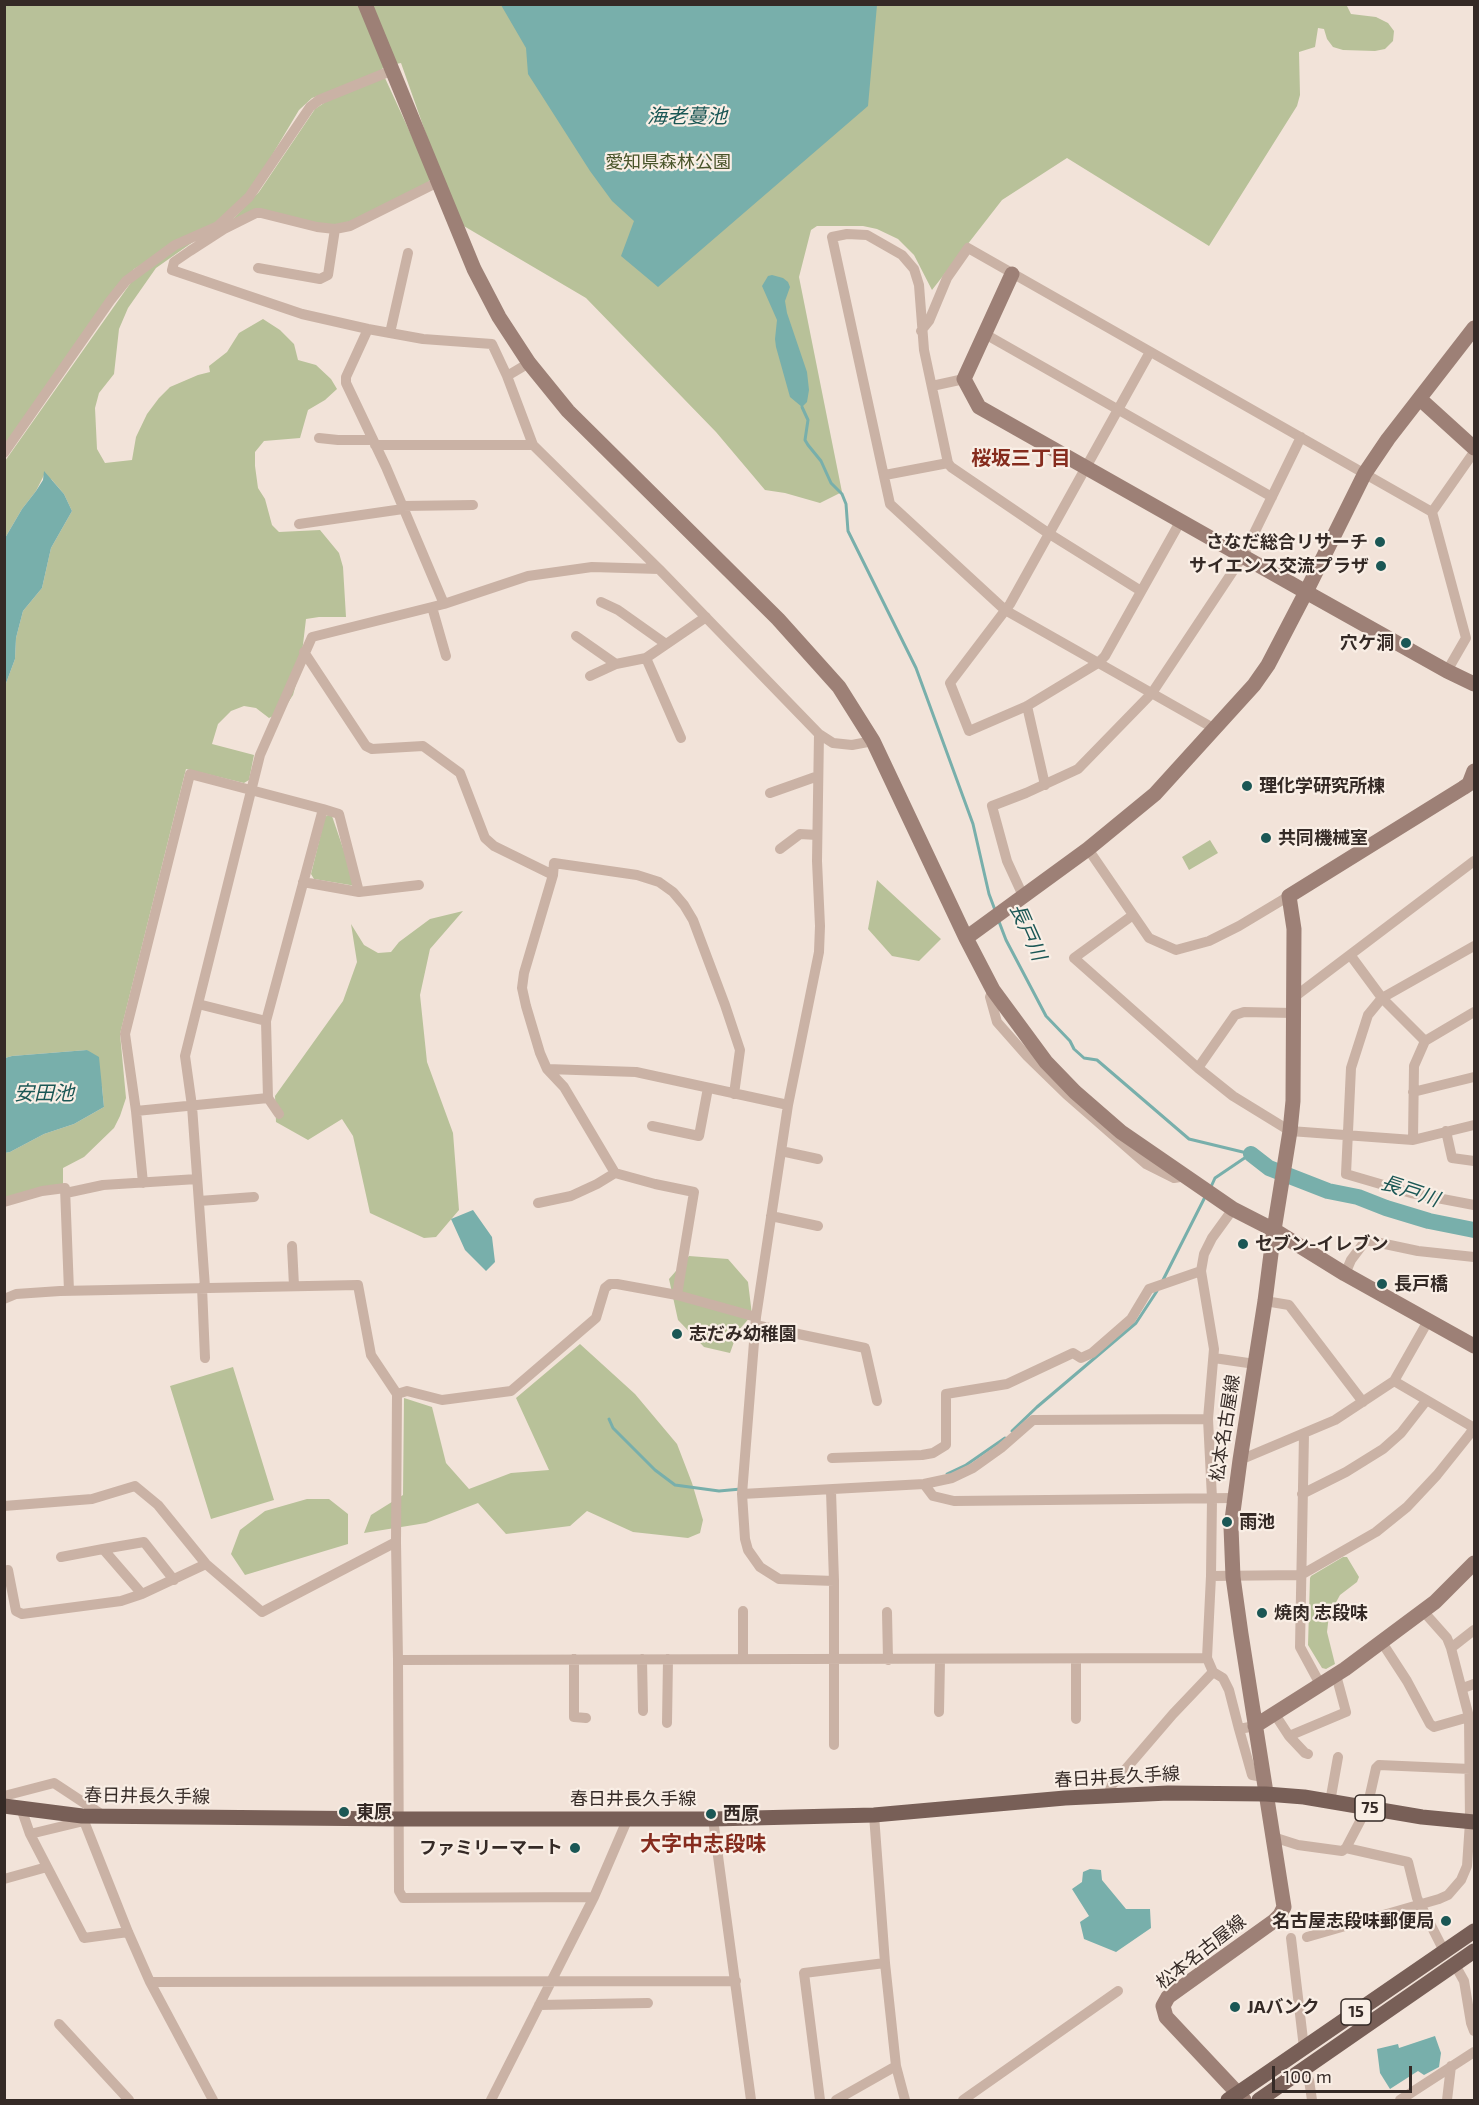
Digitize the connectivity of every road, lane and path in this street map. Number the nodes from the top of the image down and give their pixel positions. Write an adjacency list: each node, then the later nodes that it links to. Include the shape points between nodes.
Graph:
1 (365, 4): 2 (street)
2 (393, 70): 3 (street); 4 (street, via 310,107 249,197)
3 (438, 182): 5 (street, via 350,226); 15 (street, via 474,269)
4 (220, 228): 5 (street, via 261,213); 10 (street, via 174,262 172,270 303,314); 26 (street, via 175,245 126,281)
5 (335, 228): 7 (street, via 328,275 320,279)
6 (408, 253): 12 (street)
7 (258, 268)
8 (1012, 274): 11 (street, via 968,248 947,278); 13 (street); 14 (street)
9 (1474, 328): 19 (street)
10 (368, 329): 12 (street); 23 (street, via 346,382)
11 (921, 331): 18 (street); 30 (street, via 919,285 914,269 902,255 867,235 832,237)
12 (390, 333): 16 (street, via 492,344)
13 (985, 334): 17 (street); 20 (street)
14 (1150, 352): 20 (street); 22 (street)
15 (529, 363): 16 (street); 62 (street, via 568,411 778,619 839,687)
16 (507, 376): 24 (street)
17 (964, 379): 18 (street); 28 (street, via 980,407)
18 (932, 386): 27 (street)
19 (1420, 399): 25 (street); 29 (street)
20 (1119, 410): 28 (street); 31 (street)
21 (319, 438): 23 (street)
22 (1300, 438): 29 (street); 31 (street)
23 (374, 442): 24 (street); 33 (street)
24 (533, 445): 39 (street)
25 (1474, 450): 34 (street)
26 (4, 453)
27 (948, 463): 30 (street); 37 (street)
28 (1086, 467): 35 (street); 37 (street)
29 (1365, 473): 34 (street); 41 (street)
30 (885, 475): 45 (street, via 890,504)
31 (1272, 497): 38 (street)
32 (473, 505): 33 (street)
33 (403, 507): 36 (street); 43 (street)
34 (1432, 512): 54 (street, via 1466,638)
35 (1180, 522): 38 (street); 40 (street)
36 (299, 524)
37 (1048, 532): 40 (street); 45 (street)
38 (1243, 556): 41 (street); 57 (street)
39 (659, 569): 43 (street, via 592,567 528,576); 46 (street)
40 (1141, 591): 52 (street)
41 (1306, 592): 54 (street); 59 (street, via 1268,665)
42 (601, 602): 48 (street)
43 (444, 604): 44 (street)
44 (432, 607): 49 (street, via 312,636); 50 (street)
45 (1005, 610): 52 (street); 58 (street, via 950,687 969,731)
46 (706, 617): 48 (street); 60 (street)
47 (576, 636): 53 (street)
48 (666, 644): 51 (street)
49 (304, 652): 66 (street); 73 (street, via 366,746 423,746 460,773 485,838)
50 (446, 656)
51 (646, 658): 53 (street); 61 (street)
52 (1098, 663): 57 (street); 58 (street)
53 (616, 664): 55 (street)
54 (1447, 672): 56 (street)
55 (590, 676)
56 (1474, 684)
57 (1152, 693): 59 (street); 65 (street, via 1078,769)
58 (1027, 706): 65 (street)
59 (1215, 729): 71 (street, via 1155,794)
60 (819, 734): 62 (street, via 833,743); 64 (street)
61 (681, 738)
62 (873, 741): 80 (street)
63 (1474, 771): 77 (street, via 1469,784)
64 (818, 777): 67 (street); 69 (street)
65 (1045, 784): 78 (street, via 992,806 1007,861)
66 (250, 790): 68 (street); 84 (street); 98 (street, via 190,774 125,1034)
67 (770, 793)
68 (323, 809): 74 (street); 76 (street, via 339,814)
69 (817, 835): 70 (street, via 800,834); 96 (street, via 819,952)
70 (780, 849)
71 (1088, 849): 78 (street); 79 (street)
72 (1474, 861): 82 (street)
73 (553, 875): 90 (street, via 522,988); 94 (street, via 554,863 637,875 659,882 684,905 740,1050)
74 (303, 882): 76 (street); 87 (street)
75 (419, 885): 76 (street)
76 (359, 892)
77 (1288, 896): 79 (street, via 1209,941 1176,951 1149,938); 85 (street, 松本名古屋線, via 1294,929)
78 (1024, 898): 80 (street)
79 (1132, 915): 89 (street, via 1074,957)
80 (966, 938): 118 (street, via 993,990 1046,1062 1075,1092 1121,1132)
81 (1474, 946): 83 (street)
82 (1351, 956): 83 (street); 85 (street)
83 (1382, 998): 88 (street); 104 (street, via 1368,1015 1351,1068)
84 (198, 1004): 87 (street); 97 (street, via 185,1056)
85 (1293, 1005): 89 (street, via 1234,1016); 102 (street, 松本名古屋線)
86 (1474, 1012): 88 (street)
87 (266, 1021): 95 (street)
88 (1425, 1041): 93 (street, via 1414,1066)
89 (1198, 1068): 102 (street, via 1233,1096)
90 (547, 1069): 92 (street, via 636,1071); 109 (street, via 564,1087)
91 (1474, 1077): 93 (street)
92 (708, 1088): 94 (street); 101 (street, via 699,1136)
93 (1413, 1092): 105 (street)
94 (734, 1094): 96 (street)
95 (268, 1098): 97 (street); 99 (street)
96 (789, 1104): 106 (street)
97 (192, 1106): 98 (street); 110 (street)
98 (136, 1111): 111 (street)
99 (279, 1114)
100 (1474, 1125): 103 (street)
101 (652, 1126)
102 (1290, 1131): 104 (street); 121 (street, 松本名古屋線)
103 (1446, 1131): 105 (street); 108 (street, via 1452,1158)
104 (1348, 1135): 105 (street); 117 (street, via 1346,1174 1411,1194)
105 (1413, 1140)
106 (781, 1150): 107 (street); 119 (street)
107 (819, 1159)
108 (1474, 1161)
109 (615, 1173): 116 (street, via 571,1196); 129 (street, via 694,1192)
110 (197, 1179): 111 (street); 114 (street)
111 (143, 1183): 112 (street, via 103,1185)
112 (66, 1193): 115 (street, via 65,1188 42,1191); 128 (street)
113 (254, 1197): 114 (street)
114 (199, 1201): 127 (street)
115 (4, 1202)
116 (538, 1203)
117 (1474, 1205)
118 (1233, 1209): 121 (street); 124 (street, via 1212,1238)
119 (771, 1216): 120 (street); 132 (street)
120 (818, 1226)
121 (1274, 1230): 125 (street); 131 (street, 松本名古屋線)
122 (292, 1246): 126 (street)
123 (1474, 1257): 125 (street, via 1366,1240)
124 (1200, 1271): 136 (street); 145 (street, via 1149,1289 1131,1319 1092,1353 1081,1358 1073,1353 1007,1384 946,1394 946,1445 933,1453)
125 (1345, 1274): 133 (street)
126 (294, 1286): 127 (street); 139 (street, via 358,1285 371,1356)
127 (204, 1287): 128 (street); 135 (street)
128 (69, 1291): 130 (street, via 16,1294)
129 (677, 1295): 132 (street); 139 (street, via 610,1284 605,1288 596,1318 512,1391 442,1400 407,1391)
130 (4, 1299)
131 (1265, 1301): 137 (street, 松本名古屋線); 142 (street, via 1289,1305)
132 (756, 1321): 140 (street, via 865,1348); 148 (street)
133 (1428, 1321): 134 (street); 138 (street)
134 (1474, 1346)
135 (205, 1358)
136 (1214, 1358): 137 (street); 143 (street)
137 (1255, 1364): 146 (street, 松本名古屋線)
138 (1394, 1381): 141 (street); 142 (street)
139 (397, 1394): 154 (street)
140 (877, 1401)
141 (1426, 1401): 150 (street, via 1383,1449); 161 (street, via 1471,1426 1472,1431 1407,1507 1364,1540)
142 (1363, 1402): 144 (street)
143 (1208, 1419): 147 (street, via 1033,1420 973,1468); 151 (street)
144 (1304, 1434): 146 (street); 150 (street)
145 (831, 1458)
146 (1240, 1460): 152 (street, 松本名古屋線)
147 (924, 1484): 149 (street); 151 (street, via 933,1496 954,1501)
148 (743, 1490): 149 (street); 164 (street, via 745,1539 760,1567 779,1579)
149 (831, 1491): 164 (street)
150 (1302, 1494): 161 (street)
151 (1212, 1498): 152 (street); 160 (street)
152 (1234, 1498): 162 (street, 松本名古屋線)
153 (4, 1506): 158 (street, via 92,1499 135,1486 158,1504)
154 (396, 1542): 158 (street, via 262,1612); 177 (street)
155 (103, 1549): 156 (street); 163 (street, via 144,1542); 165 (street)
156 (61, 1557)
157 (1474, 1563): 167 (street)
158 (206, 1564): 163 (street)
159 (8, 1570): 165 (street, via 16,1611 22,1614 121,1601)
160 (1211, 1575): 162 (street); 176 (street)
161 (1300, 1575): 162 (street); 184 (street, via 1300,1647)
162 (1233, 1576): 194 (street, 松本名古屋線)
163 (174, 1580): 165 (street)
164 (834, 1581): 178 (street)
165 (142, 1594)
166 (743, 1611): 175 (street)
167 (1423, 1611): 170 (street); 171 (street)
168 (887, 1612): 179 (street)
169 (1474, 1630): 171 (street)
170 (1382, 1641): 183 (street); 191 (street, via 1430,1724 1434,1727)
171 (1451, 1648): 186 (street)
172 (574, 1659): 173 (street); 177 (street); 190 (street, via 574,1717)
173 (642, 1659): 174 (street); 187 (street)
174 (668, 1659): 175 (street); 193 (street)
175 (743, 1659): 178 (street)
176 (1207, 1659): 181 (street); 182 (street)
177 (399, 1660): 213 (street)
178 (833, 1660): 179 (street); 197 (street)
179 (888, 1660): 180 (street)
180 (940, 1660): 181 (street); 188 (street)
181 (1076, 1660): 192 (street)
182 (1213, 1672): 195 (street, via 1223,1678 1229,1690); 203 (street, via 1112,1785)
183 (1336, 1675): 184 (street); 196 (street, via 1346,1712)
184 (1320, 1684): 189 (street)
185 (1474, 1684): 186 (street)
186 (1463, 1688): 191 (street)
187 (643, 1711)
188 (939, 1712)
189 (1274, 1713): 194 (street); 196 (street)
190 (586, 1718)
191 (1472, 1718): 200 (street)
192 (1076, 1719)
193 (667, 1723)
194 (1255, 1726): 195 (street); 201 (street, 松本名古屋線)
195 (1239, 1729): 201 (street, via 1252,1775)
196 (1289, 1736): 198 (street)
197 (834, 1745)
198 (1308, 1754)
199 (1338, 1757): 205 (street)
200 (1470, 1769): 208 (street, via 1379,1765); 215 (street)
201 (1263, 1777): 202 (street, 松本名古屋線)
202 (1266, 1794): 203 (main road, 春日井長久手線 / 75); 205 (main road, 春日井長久手線 / 75); 217 (street, 松本名古屋線)
203 (1108, 1795): 209 (main road, 春日井長久手線 / 75)
204 (4, 1796): 210 (street, via 54,1783)
205 (1330, 1802): 208 (main road, 春日井長久手線 / 75)
206 (4, 1806): 207 (main road, 春日井長久手線 / 75)
207 (21, 1808): 211 (main road, 春日井長久手線 / 75); 216 (street)
208 (1367, 1808): 215 (main road, 春日井長久手線 / 75); 218 (street)
209 (874, 1815): 214 (main road, 春日井長久手線 / 75); 230 (street)
210 (104, 1816): 211 (main road, 春日井長久手線 / 75); 213 (main road, 春日井長久手線 / 75)
211 (83, 1818): 216 (street); 225 (street)
212 (628, 1818): 213 (main road, 春日井長久手線 / 75); 214 (main road, 春日井長久手線 / 75); 222 (street)
213 (398, 1819): 222 (street, via 399,1891 403,1898)
214 (713, 1819): 233 (street)
215 (1472, 1822): 220 (street)
216 (30, 1834): 219 (street)
217 (1273, 1837): 218 (street, via 1298,1845 1342,1851); 245 (street, 松本名古屋線, via 1284,1907 1280,1915 1168,1997 1163,2006 1166,2017)
218 (1346, 1848): 223 (street, via 1408,1862)
219 (47, 1867): 221 (street); 225 (street, via 84,1938)
220 (1471, 1867): 223 (street, via 1448,1895)
221 (4, 1879)
222 (594, 1897): 232 (street)
223 (1420, 1905): 227 (street); 228 (street)
224 (1474, 1931): 228 (main road, 15)
225 (128, 1932): 234 (street)
226 (1291, 1938): 240 (street)
227 (1307, 1938)
228 (1444, 1951): 240 (main road, 15)
229 (1474, 1951): 231 (main road, 15)
230 (885, 1963): 242 (street); 250 (street, via 804,1973)
231 (1455, 1965): 239 (street, via 1464,1981); 254 (main road, 15)
232 (550, 1981): 233 (street); 234 (street); 237 (street)
233 (736, 1981): 249 (street)
234 (150, 1982): 247 (street)
235 (1118, 1991): 253 (street)
236 (648, 2003): 237 (street)
237 (539, 2005): 248 (street)
238 (59, 2025): 246 (street)
239 (1474, 2031)
240 (1304, 2048): 245 (main road, 15)
241 (1474, 2052): 243 (street)
242 (896, 2066): 251 (street); 252 (street)
243 (1451, 2066): 256 (street); 257 (street)
244 (1309, 2080): 255 (street)
245 (1237, 2098)
246 (129, 2100)
247 (213, 2100)
248 (491, 2100)
249 (751, 2100)
250 (820, 2100)
251 (836, 2100)
252 (905, 2100)
253 (963, 2100)
254 (1259, 2100)
255 (1312, 2100)
256 (1400, 2100)
257 (1448, 2100)

